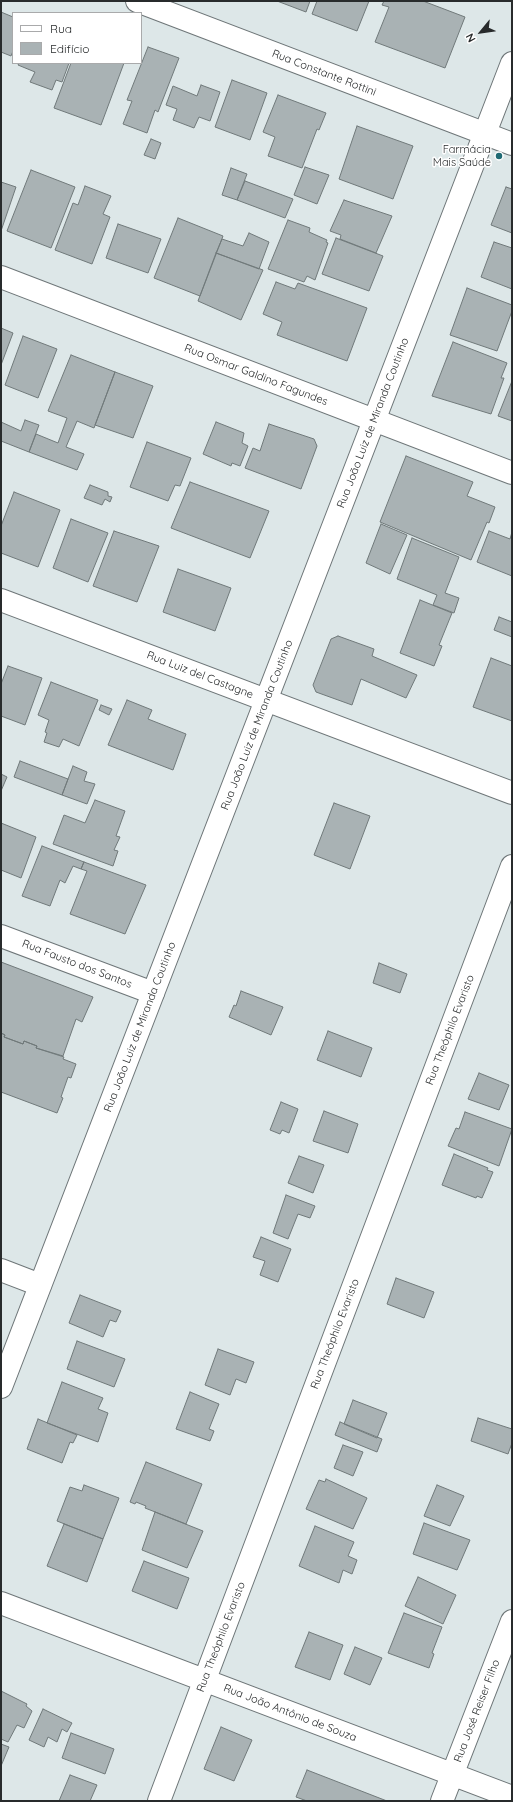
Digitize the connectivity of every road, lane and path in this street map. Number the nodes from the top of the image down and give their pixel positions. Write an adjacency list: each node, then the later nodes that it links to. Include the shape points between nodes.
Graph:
1 (136, 1): 3 (street, Rua Constante Rottini)
2 (512, 63): 3 (street, Rua João Luiz de Miranda Coutinho)
3 (485, 134): 4 (street, Rua Constante Rottini); 6 (street, Rua João Luiz de Miranda Coutinho)
4 (512, 144)
5 (1, 277): 6 (street, Rua Osmar Galdino Fagundes)
6 (374, 420): 7 (street, Rua Osmar Galdino Fagundes); 9 (street, Rua João Luiz de Miranda Coutinho)
7 (512, 473)
8 (1, 600): 9 (street, Rua Luiz del Castagne)
9 (266, 700): 10 (street, Rua Luiz del Castagne); 13 (street, Rua João Luiz de Miranda Coutinho)
10 (512, 793)
11 (512, 866): 19 (street, Rua Theóphilo Evaristo)
12 (1, 936): 13 (street, Rua Fausto dos Santos)
13 (153, 993): 15 (street, Rua João Luiz de Miranda Coutinho)
14 (1, 1270): 15 (street)
15 (40, 1285): 16 (street, Rua João Luiz de Miranda Coutinho)
16 (1, 1387)
17 (1, 1603): 19 (street, Rua João Antônio de Souza)
18 (512, 1621): 20 (street, Rua José Reiser Filho)
19 (205, 1680): 20 (street, Rua João Antônio de Souza); 22 (street, Rua Theóphilo Evaristo)
20 (452, 1774): 21 (street, Rua João Antônio de Souza); 23 (street, Rua José Reiser Filho)
21 (512, 1797)
22 (159, 1801)
23 (442, 1801)

